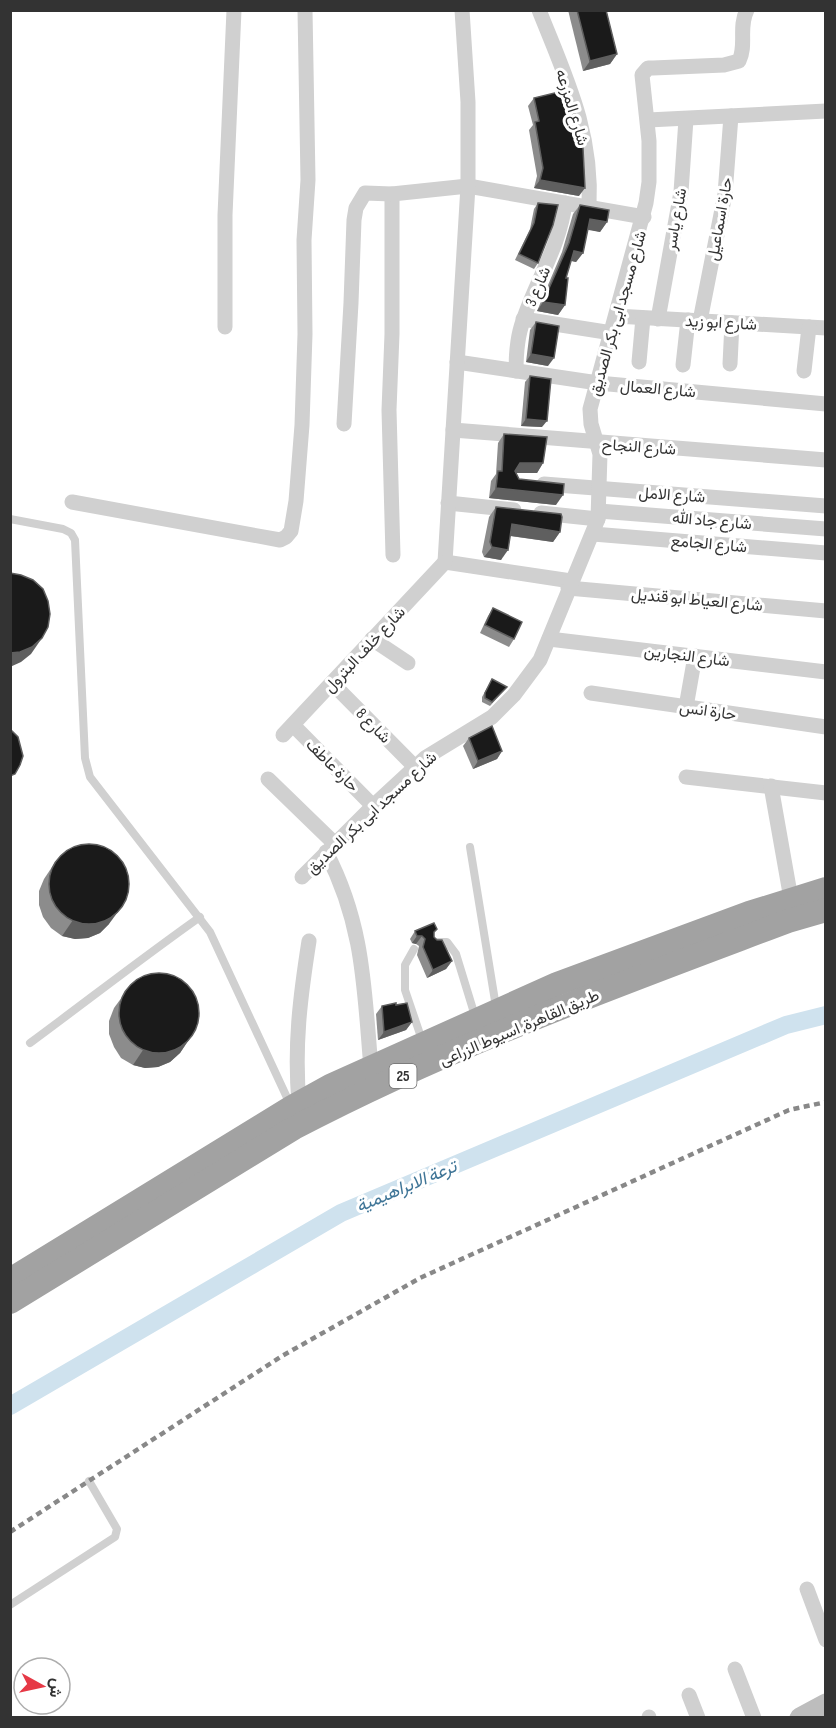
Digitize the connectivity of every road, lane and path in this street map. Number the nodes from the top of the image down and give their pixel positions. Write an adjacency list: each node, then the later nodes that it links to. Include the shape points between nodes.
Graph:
1 (234, 10): 20 (street, via 225,216)
2 (305, 10): 38 (street, via 305,345 302,425 291,531 280,540)
3 (462, 10): 10 (street)
4 (539, 10): 13 (street, شارع المزرعه, via 579,114 589,164)
5 (747, 10): 9 (street, شارع مسجد ابى بكر الصديق, via 742,18 739,62 653,68 644,72 641,78)
6 (825, 111): 7 (street)
7 (731, 116): 8 (street); 18 (street, حارة اسماعيل, via 725,194)
8 (686, 118): 9 (street); 16 (street, شارع ياسر, via 681,192)
9 (648, 120): 14 (street, شارع مسجد ابى بكر الصديق, via 650,162)
10 (468, 186): 11 (street); 12 (street); 24 (street)
11 (392, 194): 32 (street, via 365,193 356,208); 46 (street, via 389,410)
12 (565, 203): 13 (street); 17 (street, شارع 3, via 557,240)
13 (589, 207): 14 (street)
14 (644, 217): 15 (street, شارع مسجد ابى بكر الصديق)
15 (616, 316): 16 (street, شارع ابو زيد); 23 (street, شارع مسجد ابى بكر الصديق)
16 (651, 318): 18 (street, شارع ابو زيد); 25 (street, شارع ياسر)
17 (523, 319): 23 (street); 28 (street, شارع 3)
18 (694, 321): 19 (street, شارع ابو زيد); 27 (street, حارة اسماعيل)
19 (732, 323): 21 (street, شارع ابو زيد); 26 (street)
20 (225, 327)
21 (809, 327): 22 (street, شارع ابو زيد); 29 (street)
22 (825, 328)
23 (612, 333): 30 (street, شارع مسجد ابى بكر الصديق)
24 (456, 362): 28 (street, شارع العمال); 33 (street)
25 (639, 362)
26 (730, 364)
27 (683, 365)
28 (516, 371): 30 (street, شارع العمال)
29 (804, 372)
30 (598, 383): 31 (street, شارع العمال); 34 (street, شارع مسجد ابى بكر الصديق, via 590,416)
31 (825, 404)
32 (344, 424)
33 (453, 430): 34 (street, شارع النجاح); 39 (street)
34 (598, 443): 35 (street, شارع النجاح); 37 (street, شارع مسجد ابى بكر الصديق)
35 (825, 460)
36 (530, 483): 37 (street, شارع الامل)
37 (600, 489): 40 (street, شارع الامل); 41 (street, شارع مسجد ابى بكر الصديق)
38 (72, 502)
39 (448, 503): 41 (street, شارع جاد الله); 47 (street)
40 (825, 506)
41 (598, 515): 43 (street, شارع جاد الله); 44 (street, شارع مسجد ابى بكر الصديق)
42 (10, 519): 72 (lane, via 63,529 75,540 85,758 90,777)
43 (825, 529)
44 (593, 534): 45 (street, شارع الجامع); 48 (street, شارع مسجد ابى بكر الصديق)
45 (825, 553)
46 (393, 555)
47 (445, 562): 48 (street, شارع العياط ابو قنديل); 50 (street, شارع خلف البترول)
48 (570, 585): 49 (street, شارع العياط ابو قنديل); 51 (street, شارع مسجد ابى بكر الصديق)
49 (825, 611)
50 (372, 639): 53 (street); 55 (street, شارع خلف البترول)
51 (549, 639): 52 (street, شارع النجارين); 60 (street, شارع مسجد ابى بكر الصديق, via 534,670 503,707)
52 (694, 656): 54 (street, شارع النجارين); 57 (street)
53 (408, 663)
54 (825, 672)
55 (332, 682): 59 (street, شارع خلف البترول); 60 (street, شارع 8)
56 (591, 693): 57 (street, حارة انس)
57 (686, 707): 58 (street, حارة انس)
58 (825, 727)
59 (288, 730): 65 (street, حارة عاطف)
60 (415, 767): 65 (street, شارع مسجد ابى بكر الصديق)
61 (686, 777): 63 (street)
62 (267, 779): 67 (street)
63 (771, 786): 64 (street); 70 (street)
64 (825, 793)
65 (373, 806): 67 (street, شارع مسجد ابى بكر الصديق)
66 (470, 847): 76 (lane)
67 (331, 848): 68 (street, شارع مسجد ابى بكر الصديق); 79 (street, via 358,937)
68 (302, 877)
69 (825, 890): 70 (highway, طريق القاهرة, اسيوط الزراعى / 25)
70 (791, 899): 76 (highway, طريق القاهرة, اسيوط الزراعى / 25, via 556,984)
71 (825, 910): 78 (highway, طريق القاهرة, اسيوط الزراعى / 25)
72 (200, 917): 77 (lane); 80 (lane)
73 (309, 941): 80 (street, via 298,1009)
74 (434, 942): 76 (lane, via 447,942 456,954)
75 (414, 949): 78 (lane, via 405,965 405,990)
76 (487, 1016): 78 (highway, طريق القاهرة, اسيوط الزراعى / 25)
77 (30, 1043)
78 (427, 1054): 79 (highway, طريق القاهرة, اسيوط الزراعى / 25); 82 (highway, طريق القاهرة, اسيوط الزراعى / 25, via 294,1128)
79 (371, 1068): 80 (highway, طريق القاهرة, اسيوط الزراعى / 25)
80 (295, 1105): 81 (highway, طريق القاهرة, اسيوط الزراعى / 25)
81 (10, 1280)
82 (10, 1302)
83 (89, 1481): 85 (lane, via 117,1529 115,1537)
84 (807, 1589): 86 (street)
85 (10, 1605)
86 (825, 1640)
87 (735, 1669): 91 (street)
88 (689, 1695): 90 (street)
89 (825, 1704): 92 (main road)
90 (698, 1718)
91 (754, 1718)
92 (800, 1718)

